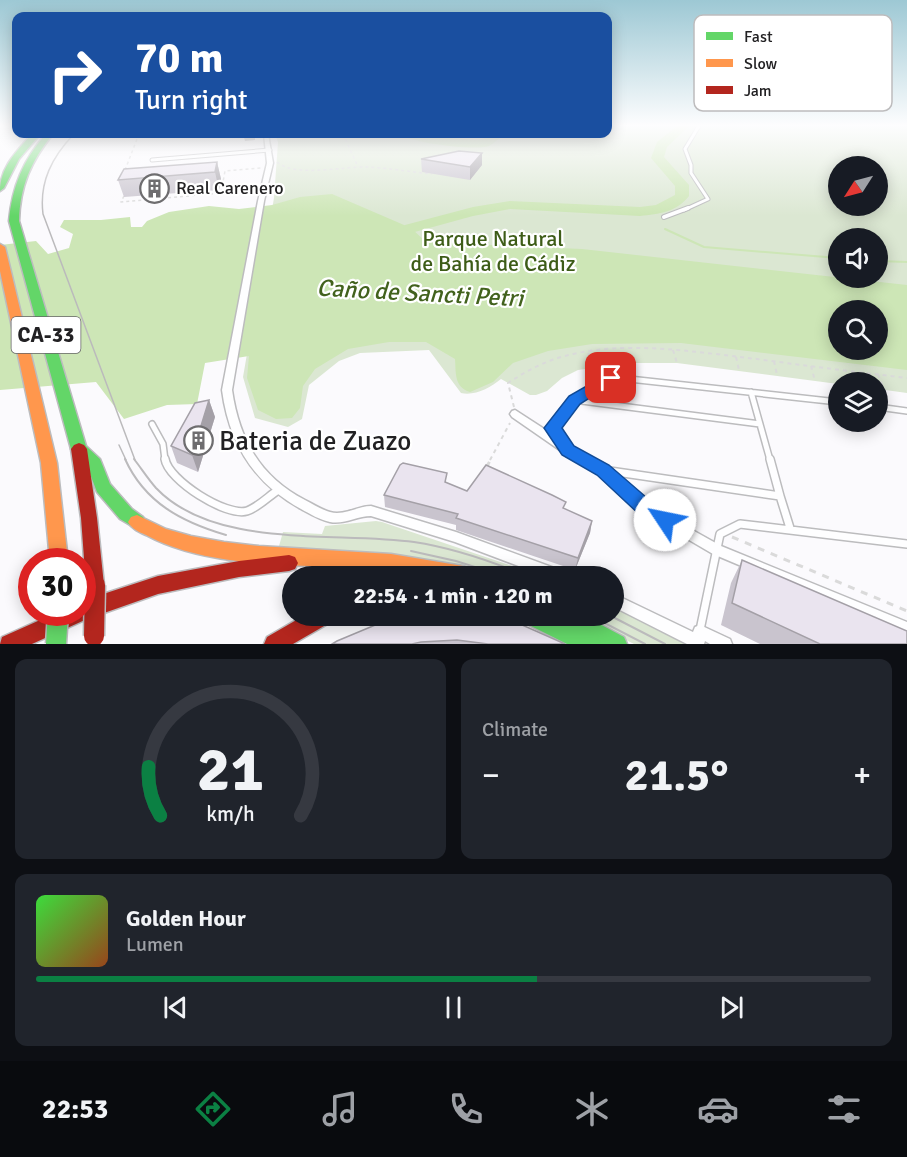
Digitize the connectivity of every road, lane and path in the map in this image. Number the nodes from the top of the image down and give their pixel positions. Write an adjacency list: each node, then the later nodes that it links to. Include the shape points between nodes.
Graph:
1 (17, 156): 14 (main road)
2 (30, 156): 39 (main road, CA-33, via 19,178 14,221)
3 (130, 156): 13 (path)
4 (196, 156): 8 (lane); 10 (lane)
5 (270, 156): 9 (street)
6 (353, 156): 11 (path)
7 (687, 156): 16 (lane, via 692,173 708,199)
8 (153, 160)
9 (270, 165): 11 (path, via 279,162 284,168 299,170); 15 (path, via 225,171 221,193 121,202); 43 (street, via 227,390 235,431 253,464)
10 (194, 166)
11 (357, 166): 12 (path)
12 (432, 174)
13 (123, 175)
14 (0, 189)
15 (125, 193)
16 (664, 217)
17 (0, 247): 48 (main road, CA-33, via 49,463)
18 (673, 350): 19 (path); 20 (path); 22 (path)
19 (588, 353): 24 (path); 36 (path, via 543,362 508,383)
20 (736, 357): 21 (path); 25 (path)
21 (774, 361): 23 (path); 27 (path)
22 (677, 363)
23 (810, 366): 26 (path); 30 (path)
24 (596, 368)
25 (739, 370)
26 (861, 372)
27 (777, 375)
28 (888, 375): 29 (path)
29 (907, 378)
30 (815, 381)
31 (752, 392): 32 (lane, via 611,378); 33 (lane); 38 (lane)
32 (574, 400): 38 (lane); 40 (lane, via 552,428)
33 (828, 401)
34 (888, 408): 35 (lane)
35 (907, 411)
36 (515, 414): 40 (street); 42 (path)
37 (152, 424): 43 (lane, via 163,444 166,466 176,479 217,505 232,512 248,510)
38 (760, 424): 44 (lane)
39 (79, 449): 51 (main road, via 94,463 103,488 126,514 165,537 199,546); 63 (main road, CA-33, bridge, via 95,585)
40 (568, 450): 41 (lane)
41 (603, 470): 44 (lane); 49 (street, via 647,510)
42 (484, 472)
43 (278, 490): 52 (street, via 328,517 371,510)
44 (780, 496): 45 (lane)
45 (790, 528): 46 (lane, via 740,524); 47 (lane)
46 (720, 534): 49 (lane); 55 (path)
47 (907, 544)
48 (58, 548)
49 (717, 550): 61 (street); 62 (lane)
50 (334, 566): 54 (main road, via 281,563 239,569 158,585)
51 (413, 566)
52 (534, 566)
53 (624, 605): 62 (street)
54 (96, 606)
55 (907, 611)
56 (48, 626): 64 (main road)
57 (57, 626): 65 (main road, bridge)
58 (305, 626): 66 (main road)
59 (552, 626): 67 (main road)
60 (584, 626): 68 (main road)
61 (907, 629)
62 (698, 639): 69 (street)
63 (93, 640)
64 (9, 644)
65 (56, 644)
66 (274, 644)
67 (588, 644)
68 (617, 644)
69 (725, 644)

